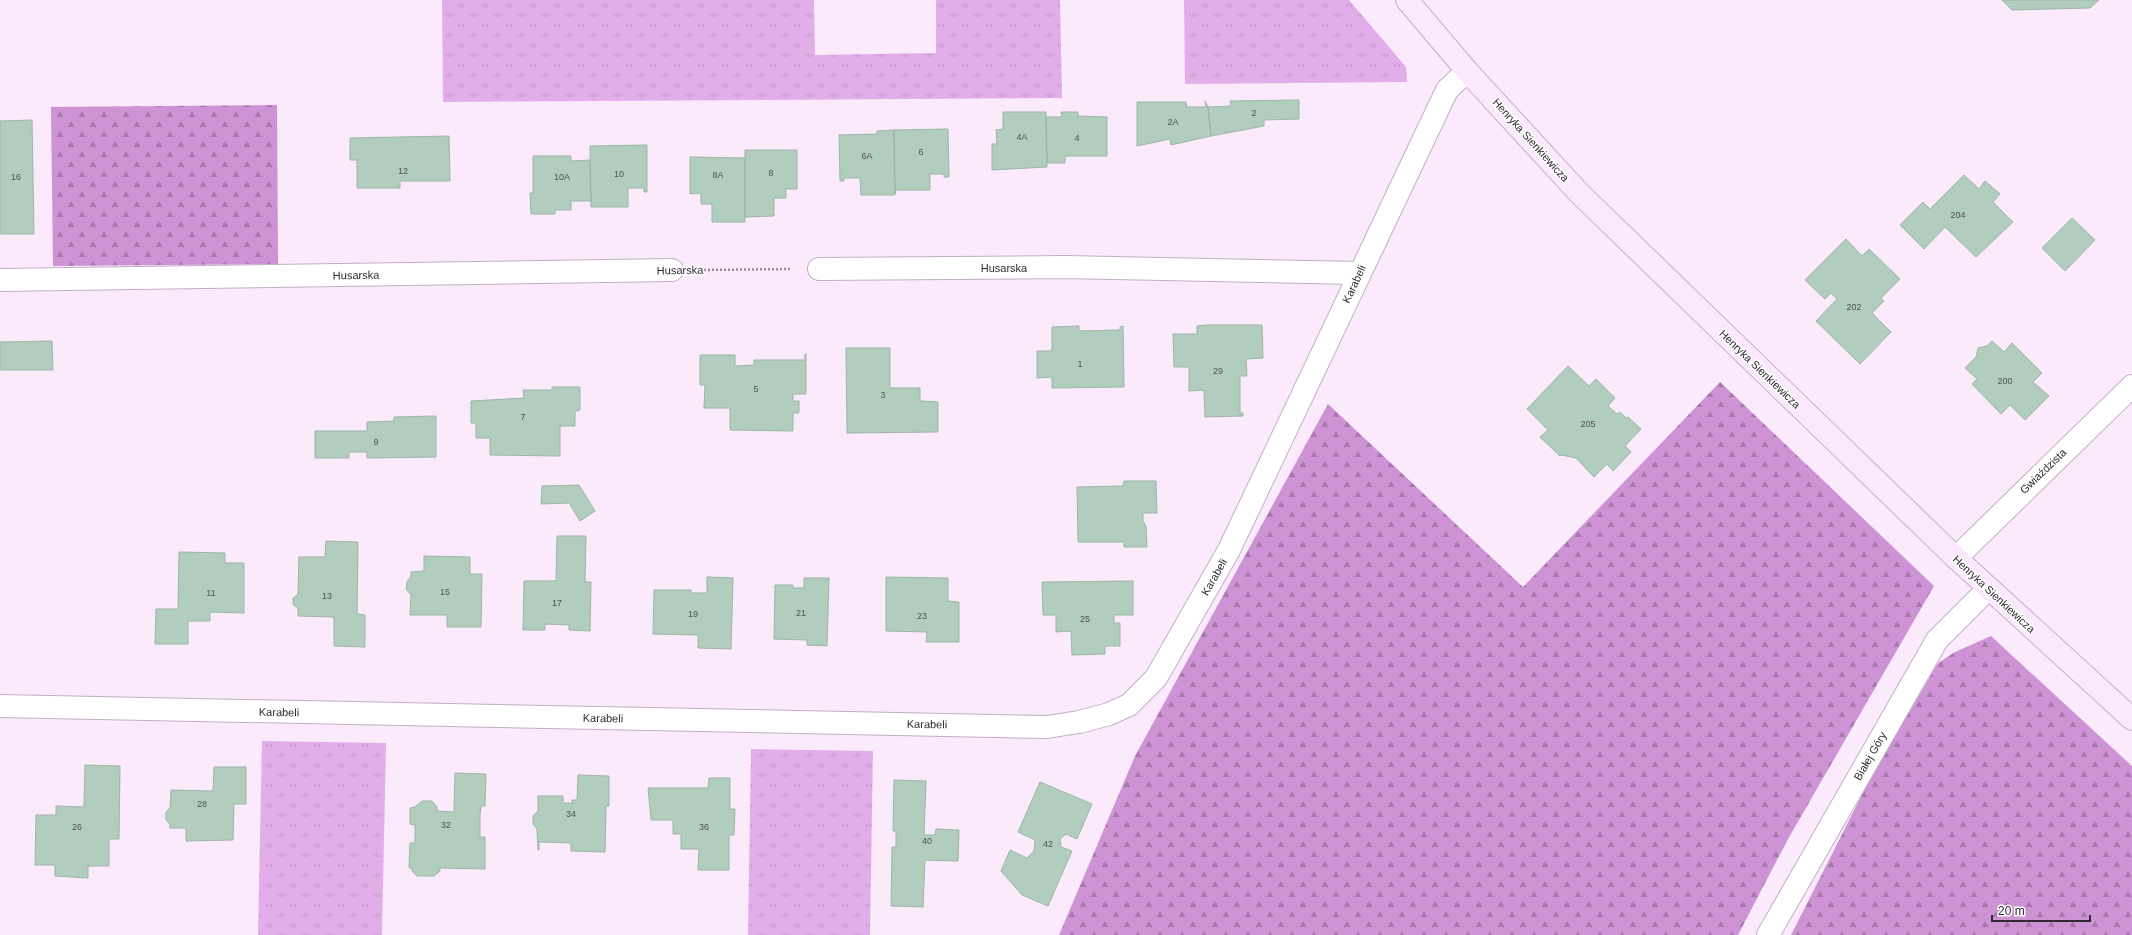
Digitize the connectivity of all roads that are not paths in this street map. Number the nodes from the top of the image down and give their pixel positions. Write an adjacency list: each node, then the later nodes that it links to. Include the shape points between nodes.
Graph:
1 (1407, 0): 2 (street, Henryka Sienkiewicza)
2 (1467, 71): 5 (street, Karabeli, via 1447,90); 8 (street, Henryka Sienkiewicza, via 1579,193)
3 (819, 269): 5 (street, Husarska, via 1065,267)
4 (672, 270): 6 (street, Husarska)
5 (1359, 273): 10 (street, Karabeli, via 1229,550 1156,678 1129,705 1109,714 1047,727)
6 (0, 280)
7 (2132, 386): 8 (street, Gwiaździsta)
8 (1956, 558): 9 (street, Henryka Sienkiewicza)
9 (1988, 589): 11 (street, Henryka Sienkiewicza); 12 (street, Białej Góry, via 1937,640)
10 (0, 706)
11 (2132, 719)
12 (1768, 935)

